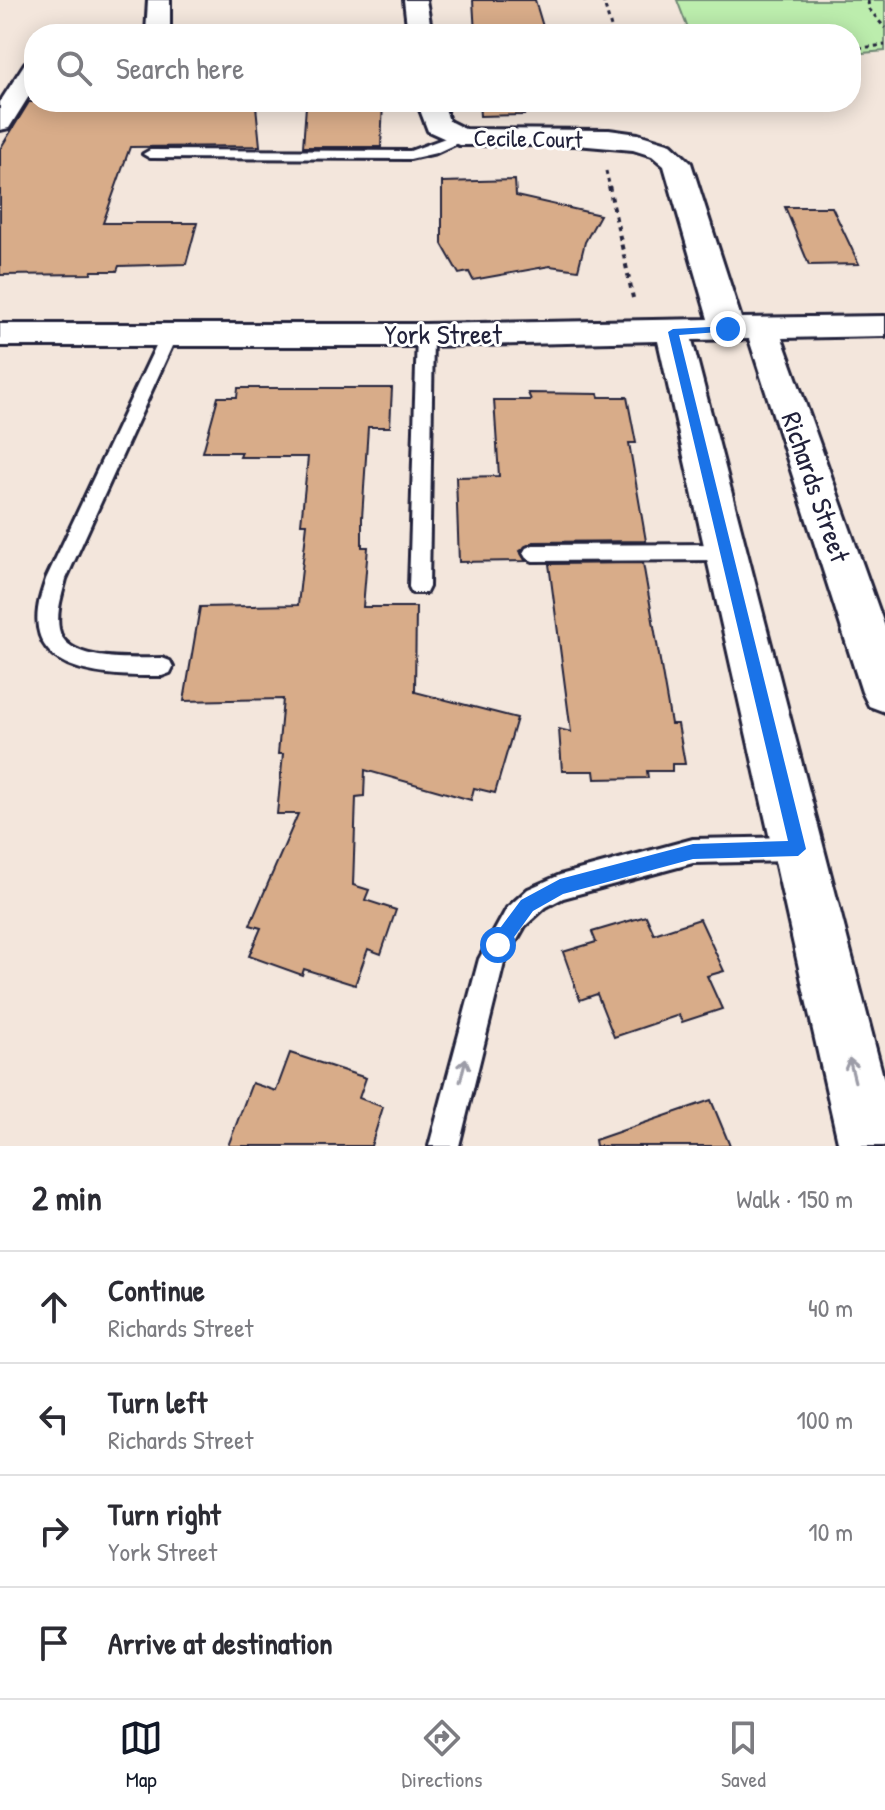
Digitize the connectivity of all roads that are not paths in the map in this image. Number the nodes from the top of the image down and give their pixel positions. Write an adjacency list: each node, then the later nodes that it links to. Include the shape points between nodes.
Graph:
1 (159, 0): 3 (street)
2 (415, 0): 4 (street)
3 (158, 24)
4 (419, 24)
5 (24, 79): 6 (street)
6 (7, 98): 8 (street)
7 (433, 112): 9 (street, Cecile Court, via 437,125)
8 (0, 122)
9 (459, 137): 10 (street, Cecile Court); 11 (lane, via 410,155)
10 (648, 143): 13 (street, Richards Street, via 677,163)
11 (150, 154)
12 (885, 326): 13 (street, York Street)
13 (745, 329): 14 (street, York Street); 22 (street, Richards Street)
14 (673, 332): 17 (street, York Street); 18 (street)
15 (0, 335): 16 (street, York Street)
16 (169, 335): 17 (street, York Street); 21 (lane, via 56,579 47,618 56,648 81,663)
17 (425, 335): 20 (lane)
18 (727, 552): 19 (lane); 23 (street)
19 (533, 553)
20 (419, 587)
21 (162, 667)
22 (885, 692)
23 (798, 849): 24 (lane, one-way to 23, via 492,959 527,905 560,887 693,851); 25 (street, one-way to 23)
24 (444, 1146)
25 (870, 1146)

